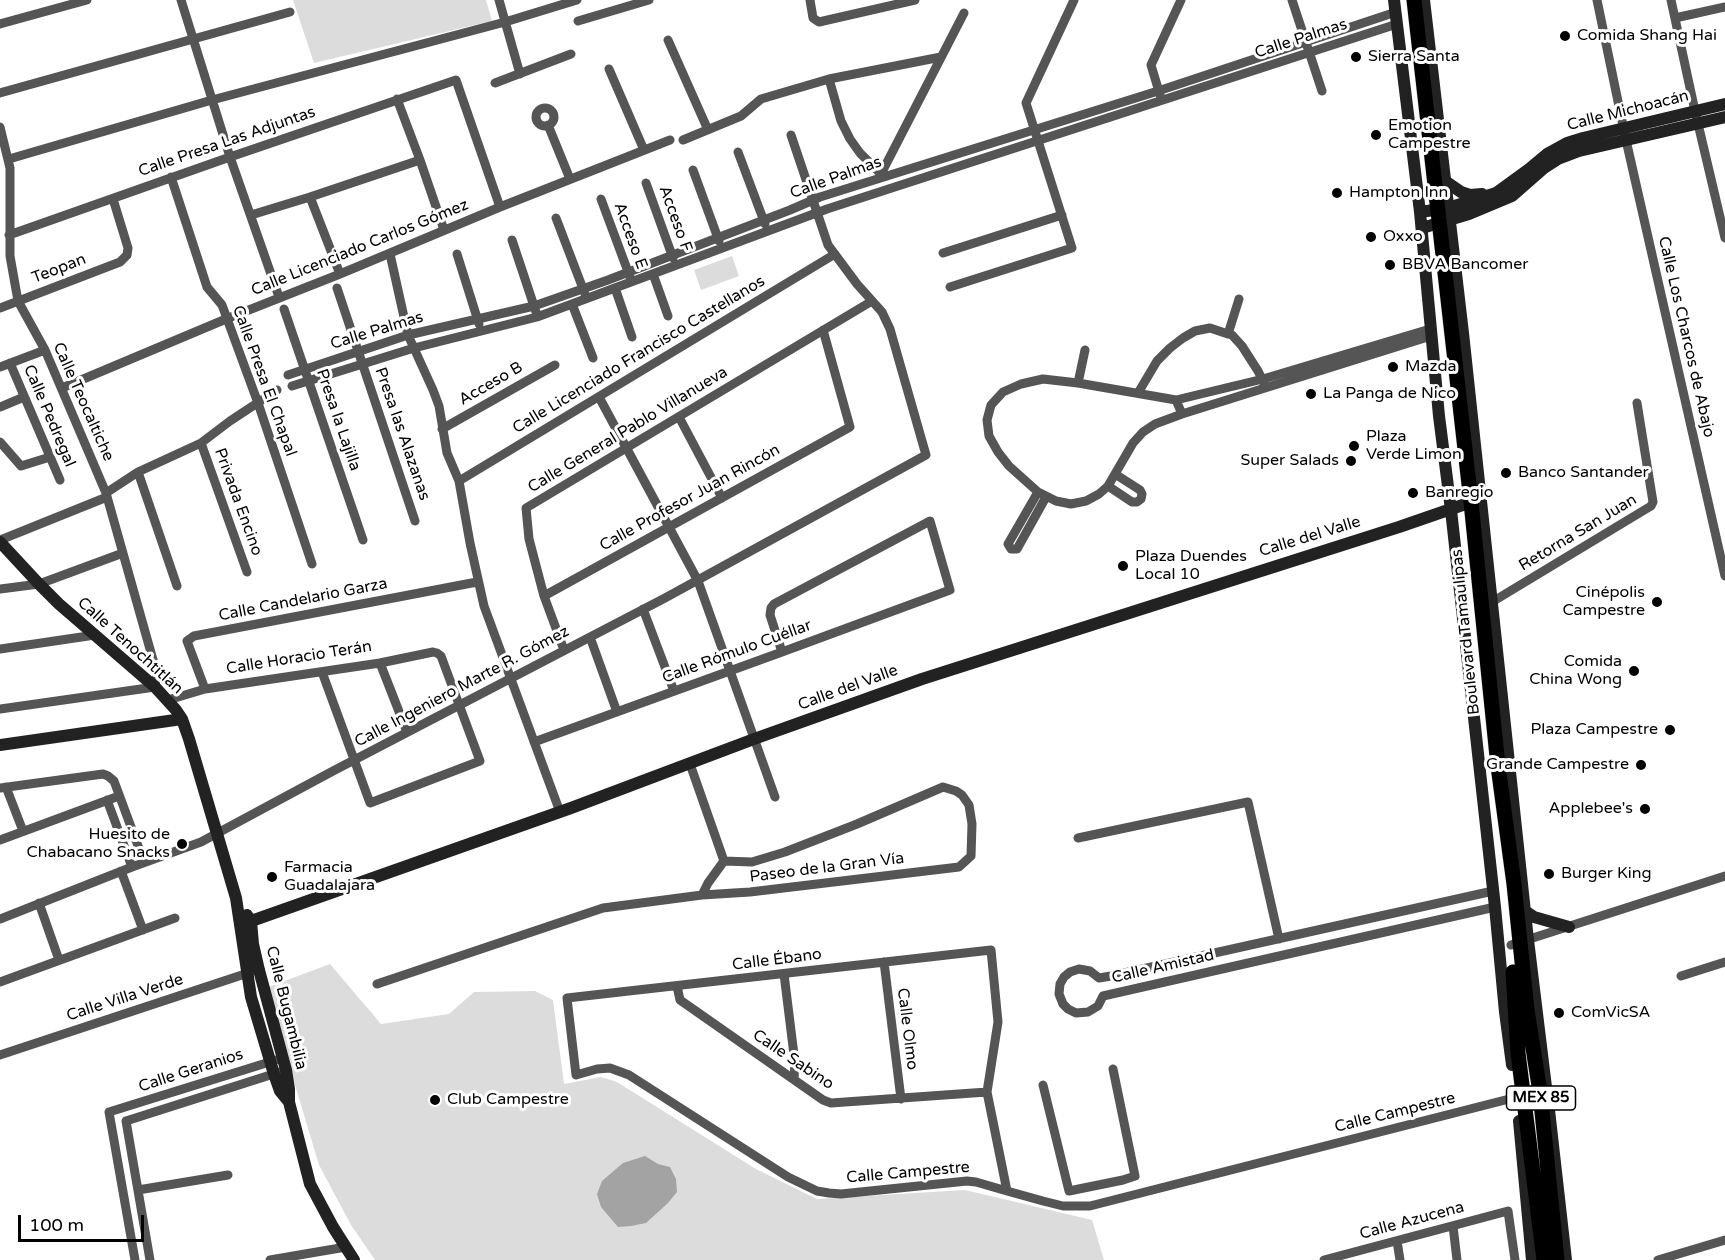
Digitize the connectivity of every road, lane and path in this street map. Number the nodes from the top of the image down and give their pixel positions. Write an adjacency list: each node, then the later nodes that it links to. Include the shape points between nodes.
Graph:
1 (87, 0): 23 (street)
2 (181, 0): 24 (street)
3 (499, 0): 21 (street)
4 (577, 0): 21 (street)
5 (649, 0): 22 (street)
6 (810, 0): 7 (street, via 813,18 819,22)
7 (915, 0)
8 (1074, 0): 46 (street, via 1026,103)
9 (1181, 0): 37 (street, via 1151,65)
10 (1292, 0): 26 (street)
11 (1406, 0): 34 (main road, Boulevard Tamaulipas / MEX 85)
12 (1414, 0): 75 (main road, Boulevard Tamaulipas / MEX 85)
13 (1424, 0): 62 (street)
14 (1597, 0): 47 (street, Calle Los Charcos de Abajo)
15 (1671, 0): 20 (street)
16 (1725, 8): 20 (street)
17 (290, 12): 24 (street)
18 (1396, 12): 26 (street, Calle Palmas); 27 (street, Calle Palmas); 34 (street)
19 (964, 13): 29 (street)
20 (1675, 18): 41 (street)
21 (505, 21): 31 (street); 39 (street)
22 (578, 21)
23 (0, 24)
24 (193, 39): 36 (street); 39 (street)
25 (668, 40): 45 (street)
26 (1305, 42): 27 (street); 37 (street, Calle Palmas)
27 (1309, 52): 35 (street); 37 (street, Calle Palmas)
28 (571, 54): 31 (street)
29 (941, 57): 32 (street); 58 (street)
30 (609, 69): 52 (street)
31 (520, 74): 33 (street)
32 (829, 79): 45 (street, via 761,99 741,116); 58 (street, via 850,139)
33 (495, 83)
34 (1410, 86): 75 (main road, Boulevard Tamaulipas / MEX 85)
35 (1322, 91)
36 (0, 93)
37 (1160, 96): 46 (street, Calle Palmas); 51 (street, Calle Palmas)
38 (397, 99): 54 (street, Calle Presa Las Adjuntas); 55 (street); 70 (street, Calle Presa Las Adjuntas, via 456,80)
39 (212, 100): 54 (street); 56 (street)
40 (1725, 104): 41 (street, Calle Michoacán)
41 (1696, 117): 42 (street, Calle Michoacán); 47 (street, Calle Michoacán); 71 (street)
42 (1725, 117)
43 (548, 125): 60 (street)
44 (0, 127): 56 (street, Calle Teocaltiche)
45 (708, 130): 50 (street)
46 (1034, 130): 51 (street); 58 (street, Calle Palmas)
47 (1625, 134): 65 (street, Calle Michoacán, via 1583,138 1557,148); 75 (street, Calle Michoacán, via 1558,159 1512,196 1486,208); 168 (street, Calle Los Charcos de Abajo)
48 (791, 135): 69 (street)
49 (670, 140): 52 (street, Calle Licenciado Carlos Gómez)
50 (683, 140)
51 (1038, 141): 64 (street, Calle Palmas); 74 (street)
52 (644, 150): 60 (street, Calle Licenciado Carlos Gómez)
53 (738, 152): 77 (street)
54 (230, 157): 59 (street, Calle Presa Las Adjuntas); 73 (street)
55 (420, 160): 66 (street); 78 (street)
56 (9, 163): 61 (street); 80 (street, Calle Teocaltiche)
57 (693, 170): 81 (street)
58 (883, 175): 64 (street); 69 (street, Calle Palmas)
59 (171, 177): 67 (street, Calle Presa Las Adjuntas); 112 (street, Calle Presa El Chapal, via 207,287 222,305)
60 (570, 179): 70 (street, Calle Licenciado Carlos Gómez)
61 (0, 180)
62 (1445, 181): 65 (street, via 1470,195); 75 (street)
63 (646, 183): 89 (street, Acceso F)
64 (893, 187): 72 (street, Calle Palmas)
65 (1496, 193): 75 (street, Calle Michoacán)
66 (310, 197): 73 (street); 93 (street)
67 (113, 199): 80 (street, Calle Presa Las Adjuntas); 104 (street, Teopan, via 127,255)
68 (601, 199): 92 (street, Acceso E)
69 (812, 201): 72 (street); 77 (street, Calle Palmas)
70 (500, 207): 78 (street, Calle Licenciado Carlos Gómez)
71 (1721, 208): 82 (street)
72 (816, 213): 79 (street, Calle Palmas); 90 (street)
73 (251, 215): 101 (street)
74 (1062, 215): 88 (street); 97 (street, via 1072,248)
75 (1435, 217): 95 (main road, Boulevard Tamaulipas / MEX 85); 159 (main road, Boulevard Tamaulipas / MEX 85)
76 (556, 218): 99 (street)
77 (763, 220): 79 (street); 81 (street, Calle Palmas)
78 (444, 230): 86 (street, Calle Licenciado Carlos Gómez)
79 (768, 232): 85 (street, Calle Palmas)
80 (9, 235): 84 (street, Calle Teocaltiche)
81 (718, 237): 85 (street); 89 (street, Calle Palmas)
82 (1725, 238)
83 (512, 240): 107 (street)
84 (5, 248): 104 (street, Calle Teocaltiche)
85 (722, 249): 91 (street, Calle Palmas)
86 (390, 254): 93 (street, Calle Licenciado Carlos Gómez); 118 (street)
87 (457, 254): 113 (street)
88 (943, 254)
89 (672, 255): 91 (street, Acceso F); 92 (street, Calle Palmas)
90 (835, 255): 105 (street); 139 (street, Calle Licenciado Francisco Castellanos)
91 (676, 266): 94 (street, Calle Palmas)
92 (628, 272): 96 (street, Acceso E); 99 (street, Calle Palmas)
93 (340, 274): 101 (street, Calle Licenciado Carlos Gómez)
94 (653, 274): 96 (street, Calle Palmas); 110 (street)
95 (1431, 279): 116 (street); 159 (main road, Boulevard Tamaulipas / MEX 85)
96 (632, 282): 100 (street, Calle Palmas)
97 (950, 287)
98 (337, 288): 123 (street, Presa las Alazanas)
99 (583, 288): 102 (street); 107 (street, Calle Palmas)
100 (615, 288): 102 (street, Calle Palmas); 119 (street)
101 (279, 297): 112 (street, Calle Licenciado Carlos Gómez)
102 (587, 299): 106 (street, Calle Palmas)
103 (1239, 299): 117 (street)
104 (18, 301): 108 (street, Teopan); 121 (street, Calle Teocaltiche)
105 (872, 301): 114 (street, Calle General Pablo Villanueva); 169 (street, Calle Ingeniero Marte R. Gómez, via 890,329 926,455)
106 (572, 304): 111 (street, Calle Palmas); 124 (street)
107 (534, 306): 111 (street); 113 (street, Calle Palmas)
108 (0, 308)
109 (284, 309): 129 (street, Presa la Lajilla)
110 (668, 316)
111 (537, 317): 115 (street, Calle Palmas)
112 (226, 319): 135 (street, Calle Licenciado Carlos Gómez); 141 (street, Calle Presa El Chapal)
113 (477, 319): 115 (street); 118 (street, Calle Palmas)
114 (823, 330): 145 (street, Calle General Pablo Villanueva); 158 (street, Calle Profesor Juan Rincón, via 850,427)
115 (481, 331): 120 (street, Calle Palmas)
116 (1430, 333): 133 (street); 159 (street, via 1438,416)
117 (1228, 334): 133 (street, via 1242,346); 137 (street, via 1210,328 1182,338 1157,361)
118 (408, 335): 120 (street); 123 (street, Calle Palmas)
119 (632, 337)
120 (414, 348): 126 (street, Calle Palmas); 146 (street, via 434,390)
121 (45, 350): 125 (street); 135 (street, Calle Teocaltiche)
122 (1085, 350): 132 (street)
123 (358, 352): 126 (street, Presa las Alazanas); 129 (street, Calle Palmas)
124 (593, 358)
125 (10, 363): 128 (street); 138 (street, Calle Pedregal)
126 (363, 364): 131 (street, Calle Palmas); 161 (street, Presa las Alazanas)
127 (555, 365): 146 (street, Acceso B)
128 (0, 367)
129 (304, 369): 130 (street, Calle Palmas); 131 (street, Presa la Lajilla)
130 (288, 375)
131 (309, 381): 134 (street, Calle Palmas); 163 (street, Presa la Lajilla)
132 (1078, 383): 137 (street); 156 (street, via 1043,380 1021,384 1003,392 991,405 987,420 993,444 1009,466)
133 (1264, 384): 140 (street); 144 (street)
134 (292, 386)
135 (62, 388): 157 (street, Calle Teocaltiche)
136 (277, 390): 141 (street)
137 (1138, 393): 140 (street)
138 (24, 397): 143 (street); 150 (street, Calle Pedregal)
139 (599, 397): 149 (street); 154 (street, Calle Licenciado Francisco Castellanos)
140 (1176, 400): 144 (street)
141 (258, 403): 148 (street); 166 (street, Calle Presa El Chapal)
142 (1637, 404): 175 (street, Retorna San Juan, via 1651,506)
143 (0, 407)
144 (1182, 414): 152 (street, via 1143,432)
145 (678, 417): 149 (street, Calle General Pablo Villanueva); 158 (street)
146 (442, 429): 154 (street)
147 (0, 442): 150 (street, via 21,466)
148 (201, 443): 151 (street); 167 (street, Privada Encino)
149 (626, 448): 162 (street); 174 (street, Calle General Pablo Villanueva, via 526,508 529,539)
150 (50, 458): 153 (street, Calle Pedregal)
151 (138, 472): 157 (street); 172 (street)
152 (1115, 474): 155 (street); 155 (street, via 1140,490 1141,499 1132,502)
153 (60, 480)
154 (459, 481): 170 (street)
155 (1108, 486): 156 (street, via 1086,501 1071,504)
156 (1042, 494): 160 (street)
157 (107, 495): 164 (street); 165 (street, Calle Teocaltiche)
158 (722, 498): 162 (street, Calle Profesor Juan Rincón)
159 (1466, 504): 175 (main road, Boulevard Tamaulipas / MEX 85); 195 (street, Calle del Valle, via 955,668)
160 (1028, 520)
161 (416, 521)
162 (668, 527): 169 (street); 174 (street, Calle Profesor Juan Rincón)
163 (363, 540)
164 (0, 541): 171 (street, Calle Tenochtitlán)
165 (123, 553): 171 (street); 186 (street, Calle Teocaltiche, via 158,674)
166 (312, 564)
167 (248, 572)
168 (1725, 576)
169 (698, 580): 176 (street, Calle Ingeniero Marte R. Gómez); 183 (street)
170 (477, 582): 185 (street); 187 (street, Calle Candelario Garza, via 194,636 187,641)
171 (39, 584): 173 (street); 177 (street, Calle Tenochtitlán)
172 (177, 586)
173 (0, 589)
174 (544, 596): 180 (street, Calle General Pablo Villanueva)
175 (1477, 604): 213 (main road, Boulevard Tamaulipas / MEX 85, via 1498,766); 215 (street); 230 (main road, Boulevard Tamaulipas / MEX 85, via 1491,767 1506,885)
176 (643, 609): 178 (street, Calle Ingeniero Marte R. Gómez); 188 (street)
177 (95, 635): 179 (street); 186 (street, Calle Tenochtitlán)
178 (590, 637): 180 (street, Calle Ingeniero Marte R. Gómez); 192 (street)
179 (0, 649)
180 (564, 650): 185 (street, Calle Ingeniero Marte R. Gómez)
181 (782, 652): 181 (street, Calle Rómulo Cuéllar, via 950,590 930,521 774,604 770,615); 183 (street, Calle Rómulo Cuéllar)
182 (380, 663): 184 (street, Calle Horacio Terán); 190 (street, Calle Horacio Terán, via 437,653); 194 (street)
183 (729, 671): 188 (street, Calle Rómulo Cuéllar); 195 (street)
184 (322, 672): 187 (street, Calle Horacio Terán); 198 (street)
185 (510, 678): 190 (street, Calle Ingeniero Marte R. Gómez); 196 (street)
186 (155, 687): 189 (street, Calle Tenochtitlán); 191 (street)
187 (205, 689): 189 (street, Calle Horacio Terán)
188 (674, 691): 192 (street, Calle Rómulo Cuéllar)
189 (168, 700): 193 (street, Calle Tenochtitlán)
190 (460, 705): 194 (street, Calle Ingeniero Marte R. Gómez); 198 (street, via 480,761 370,803)
191 (0, 709)
192 (617, 712): 196 (street, Calle Rómulo Cuéllar)
193 (182, 719): 197 (street); 206 (street, Calle Tenochtitlán)
194 (407, 732): 198 (street, Calle Ingeniero Marte R. Gómez)
195 (754, 739): 199 (street, Calle del Valle); 202 (street)
196 (534, 742): 204 (street)
197 (0, 745)
198 (355, 760): 206 (street, Calle Ingeniero Marte R. Gómez)
199 (690, 764): 204 (street, Calle del Valle); 209 (street)
200 (3, 788): 201 (street, via 103,774 114,781); 205 (street)
201 (119, 796): 203 (street); 210 (street)
202 (775, 797)
203 (107, 800): 205 (street); 211 (street)
204 (560, 812): 224 (street, Calle del Valle)
205 (23, 831): 208 (street)
206 (218, 833): 210 (street, Calle Ingeniero Marte R. Gómez); 224 (street, Calle Tenochtitlán)
207 (1078, 838): 228 (street, via 1248,802)
208 (0, 840)
209 (724, 861): 216 (street); 216 (street, Paseo de la Gran Vía, via 753,862 774,855 943,787 962,795 969,805 971,856 959,867)
210 (144, 862): 211 (street, Calle Ingeniero Marte R. Gómez)
211 (132, 867): 212 (street, Calle Ingeniero Marte R. Gómez)
212 (121, 871): 218 (street, Calle Ingeniero Marte R. Gómez); 227 (street)
213 (1517, 872): 220 (street); 230 (main road, Boulevard Tamaulipas / MEX 85)
214 (1725, 876): 226 (street)
215 (1493, 891): 217 (street, Calle Amistad); 219 (street)
216 (702, 895): 241 (street, Paseo de la Gran Vía, via 603,908)
217 (1468, 897): 221 (street); 225 (street, Calle Amistad)
218 (39, 903): 223 (street, Calle Ingeniero Marte R. Gómez); 232 (street)
219 (1495, 907): 221 (street, Calle Amistad); 245 (street)
220 (1525, 911): 226 (street); 230 (street)
221 (1471, 912): 229 (street, Calle Amistad)
222 (175, 918): 227 (street)
223 (0, 919)
224 (246, 923): 236 (street, Calle Bugambilia, via 254,944)
225 (1347, 924): 228 (street, Calle Amistad); 229 (street)
226 (1569, 927): 230 (street)
227 (143, 930): 232 (street)
228 (1279, 939): 231 (street, Calle Amistad)
229 (1351, 940): 235 (street, Calle Amistad)
230 (1519, 943): 245 (main road, Boulevard Tamaulipas / MEX 85); 246 (main road, Boulevard Tamaulipas / MEX 85); 260 (street)
231 (1224, 951): 235 (street); 239 (street, Calle Amistad)
232 (59, 960): 240 (street)
233 (884, 962): 237 (street, Calle Ébano); 252 (street, Calle Ébano, via 991,950 998,1022); 254 (street, Calle Olmo)
234 (1725, 962): 238 (street)
235 (1228, 968): 243 (street, Calle Amistad)
236 (253, 972): 247 (street, Calle Villa Verde); 248 (street, Calle Bugambilia)
237 (784, 974): 242 (street, Calle Ébano); 250 (street)
238 (1682, 976)
239 (1099, 978): 243 (street); 243 (street, Calle Amistad, via 1090,971 1070,972 1060,984 1059,994 1063,1004 1077,1013 1098,1006)
240 (0, 982)
241 (377, 984)
242 (677, 986): 244 (street, Calle Ébano); 250 (street, Calle Sabino, via 680,1000)
243 (1103, 996)
244 (567, 999): 262 (street, Calle Campestre, via 576,1075 610,1068 629,1075 788,1177 817,1191 841,1194 967,1181)
245 (1510, 1012): 246 (main road, via 1525,1020); 253 (street); 258 (main road, Boulevard Tamaulipas / MEX 85, via 1518,1053)
246 (1532, 1043): 260 (main road, Boulevard Tamaulipas / MEX 85)
247 (0, 1055)
248 (278, 1066): 255 (street, Calle Geranios); 256 (street, Calle Geranios); 267 (street, Calle Bugambilia, via 289,1089 288,1102 310,1184)
249 (1113, 1069): 259 (street, via 1136,1176)
250 (794, 1079): 254 (street, Calle Sabino, via 831,1103)
251 (1043, 1086): 259 (street, via 1069,1191)
252 (987, 1092): 254 (street, Calle Sabino); 262 (street)
253 (1517, 1097): 258 (street); 263 (street, Calle Campestre)
254 (901, 1099)
255 (109, 1112): 256 (street); 269 (street)
256 (126, 1121): 261 (street)
257 (228, 1175): 261 (street)
258 (1529, 1178): 277 (street); 278 (main road, Boulevard Tamaulipas / MEX 85)
259 (1123, 1180): 263 (street)
260 (1554, 1183): 279 (main road, Boulevard Tamaulipas / MEX 85); 280 (street)
261 (138, 1190): 270 (street)
262 (1007, 1191): 263 (street, Calle Campestre, via 1077,1207)
263 (1128, 1197)
264 (1453, 1226): 266 (street, Calle Azucena); 275 (street); 276 (street, Calle Azucena, via 1508,1211)
265 (1725, 1240): 281 (street)
266 (1397, 1241): 268 (street, Calle Azucena); 274 (street)
267 (346, 1247): 271 (street); 272 (street, Calle Bugambilia)
268 (1345, 1257): 273 (street, Calle Azucena)
269 (135, 1260)
270 (150, 1260)
271 (270, 1260)
272 (354, 1260)
273 (1324, 1260)
274 (1400, 1260)
275 (1457, 1260)
276 (1515, 1260)
277 (1532, 1260)
278 (1544, 1260)
279 (1557, 1260)
280 (1566, 1260)
281 (1658, 1260)

